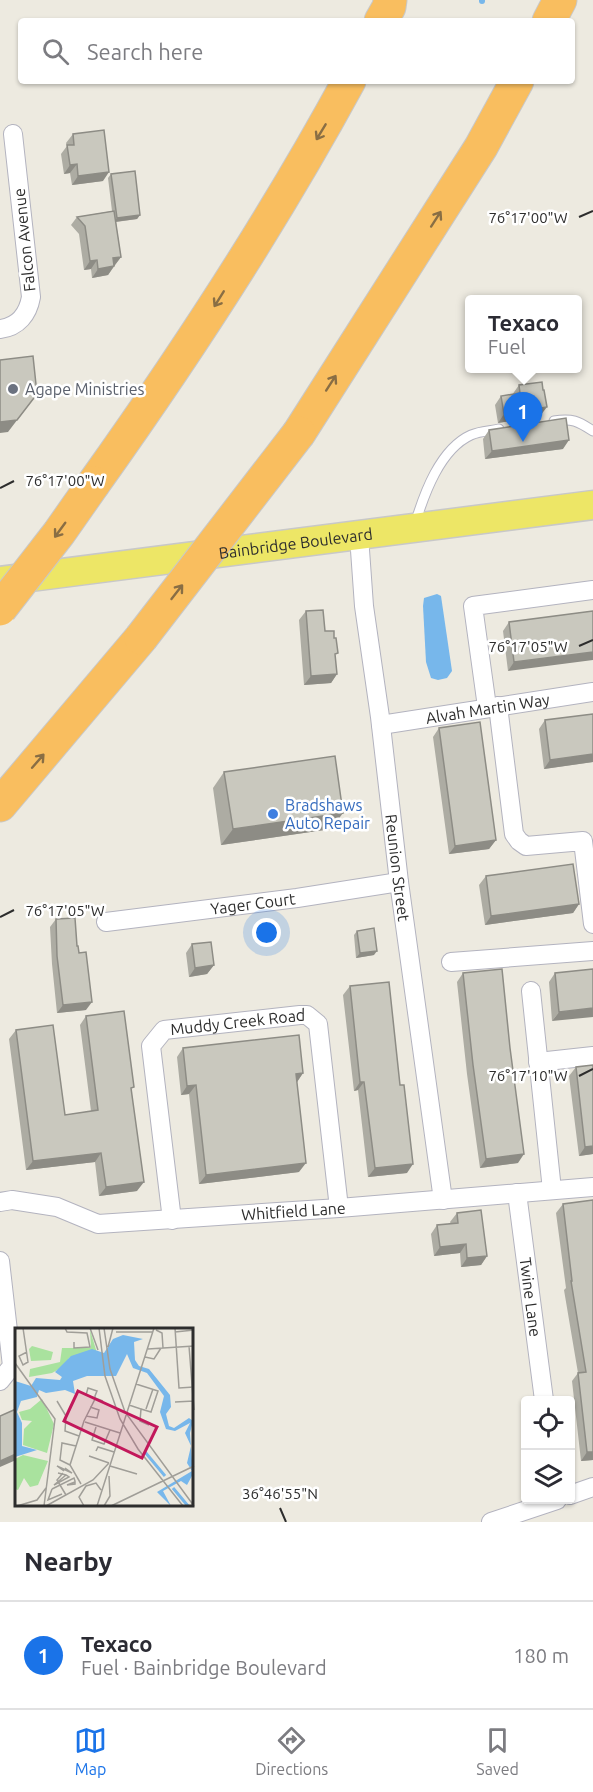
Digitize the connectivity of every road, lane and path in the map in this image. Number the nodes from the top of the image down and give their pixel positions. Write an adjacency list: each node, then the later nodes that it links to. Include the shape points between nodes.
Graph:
1 (390, 0): 3 (highway)
2 (560, 0): 4 (highway)
3 (383, 18)
4 (551, 18)
5 (347, 84): 17 (highway, one-way to 17, bridge, via 207,318 94,483)
6 (515, 84): 21 (highway, one-way to 6, bridge, via 141,638 299,433 481,147)
7 (14, 134): 8 (street, Falcon Avenue, via 31,297 19,322)
8 (0, 329)
9 (543, 423): 11 (lane, via 566,419)
10 (508, 428): 13 (lane, via 472,434 449,452 433,476)
11 (593, 431)
12 (593, 505): 13 (main road, Bainbridge Boulevard)
13 (413, 529): 14 (main road, Bainbridge Boulevard)
14 (359, 536): 15 (main road, Bainbridge Boulevard); 20 (street, Reunion Street, via 364,606)
15 (0, 581)
16 (593, 590): 19 (street, via 473,606)
17 (0, 609)
18 (593, 692): 19 (street, Alvah Martin Way)
19 (492, 706): 20 (street, Alvah Martin Way); 24 (street, via 514,834 526,846 583,841)
20 (381, 725): 22 (street, Reunion Street)
21 (0, 805)
22 (399, 882): 23 (street, Yager Court); 33 (street, Reunion Street)
23 (106, 922)
24 (593, 924)
25 (593, 951): 26 (street)
26 (452, 962)
27 (531, 992): 29 (street)
28 (593, 1056): 29 (street)
29 (538, 1062): 31 (street)
30 (593, 1187): 31 (street, Whitfield Lane)
31 (552, 1190): 32 (street, Whitfield Lane)
32 (517, 1193): 33 (street, Whitfield Lane); 39 (street, Twine Lane)
33 (443, 1200): 35 (street, Whitfield Lane)
34 (0, 1202): 36 (street, Whitfield Lane, via 12,1200 57,1207 98,1224)
35 (339, 1208): 36 (street, Whitfield Lane); 36 (street, Muddy Creek Road, via 318,1024 307,1015 300,1015 164,1029 152,1046)
36 (172, 1220)
37 (0, 1261): 38 (street, via 12,1366)
38 (0, 1381)
39 (543, 1396)
40 (593, 1487): 41 (street)
41 (575, 1493)
42 (545, 1504): 43 (street)
43 (491, 1522)

